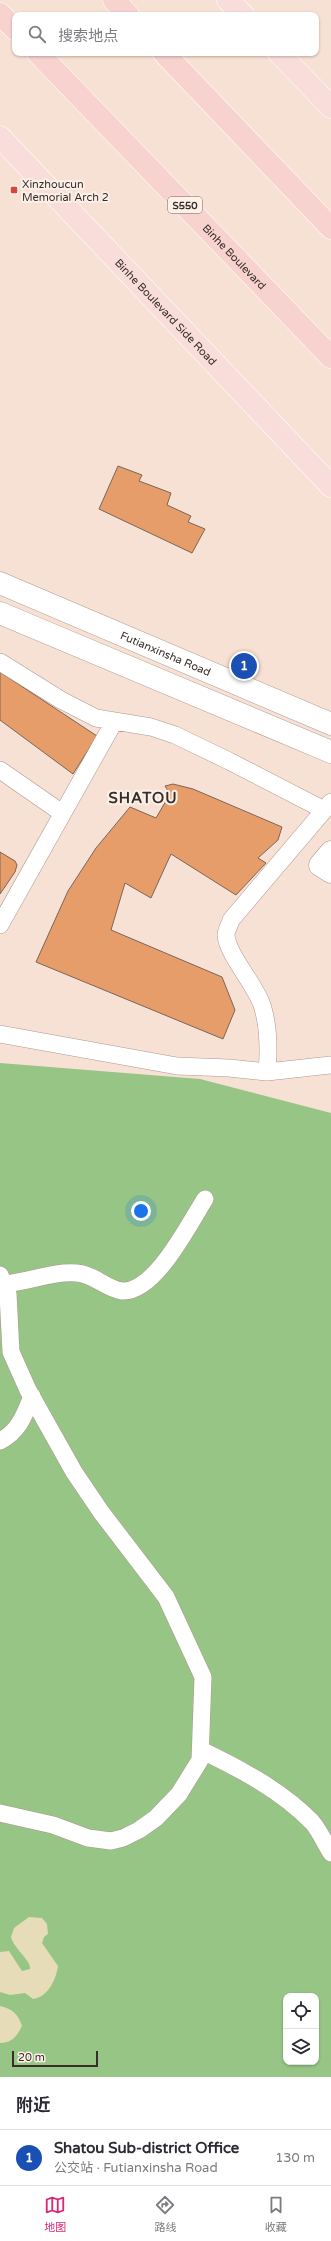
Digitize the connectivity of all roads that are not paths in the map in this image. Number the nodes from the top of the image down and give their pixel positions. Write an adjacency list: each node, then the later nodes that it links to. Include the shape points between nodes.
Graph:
1 (114, 0): 2 (highway)
2 (125, 12)
3 (0, 14): 4 (highway)
4 (12, 26)
5 (41, 56): 11 (highway, Binhe Boulevard / S550)
6 (167, 56): 10 (highway)
7 (282, 56): 8 (main road)
8 (331, 107)
9 (0, 137): 12 (main road, Binhe Boulevard Side Road)
10 (331, 228)
11 (331, 357)
12 (331, 486)
13 (0, 583): 17 (street, Futianxinsha Road)
14 (0, 613): 18 (street)
15 (0, 662): 16 (lane, via 61,700 96,718)
16 (114, 722): 20 (lane, via 151,727 175,735); 21 (lane)
17 (331, 724)
18 (331, 752)
19 (0, 770): 21 (lane)
20 (328, 806): 27 (lane, via 231,920 226,934 229,948 254,986 262,1005 269,1049)
21 (62, 813): 24 (lane)
22 (331, 852): 23 (street, via 320,864)
23 (331, 872)
24 (0, 925)
25 (0, 1034): 27 (lane, via 177,1066)
26 (331, 1066): 27 (lane)
27 (267, 1072)
28 (205, 1199): 29 (lane, via 157,1272 133,1290 121,1291 78,1273 59,1274 22,1283)
29 (2, 1280): 30 (lane, via 10,1310 11,1352)
30 (32, 1396): 31 (lane, via 18,1428); 32 (lane, via 74,1472 166,1597 182,1629 203,1677)
31 (0, 1441)
32 (201, 1750): 33 (lane, via 200,1760 179,1794 156,1818 123,1838 111,1841 88,1838 53,1825); 34 (lane, via 264,1783 286,1800 312,1823)
33 (0, 1813)
34 (331, 1853)

